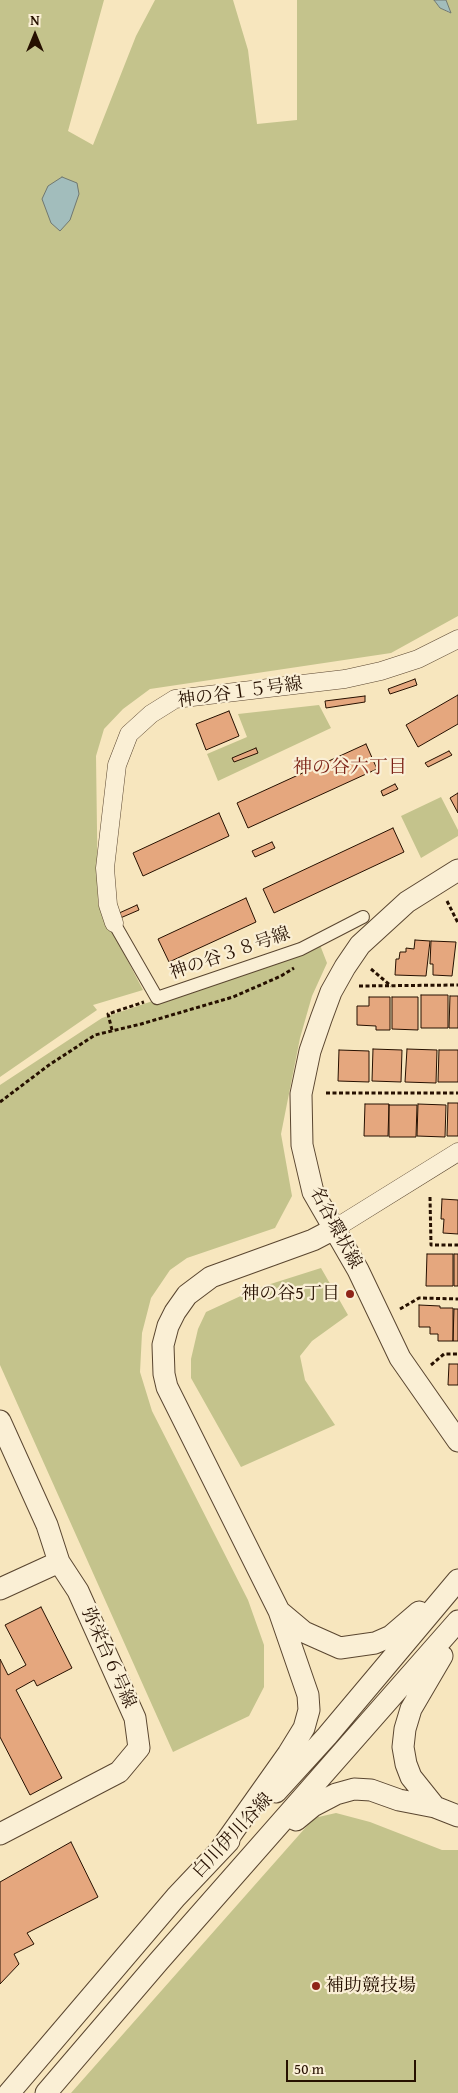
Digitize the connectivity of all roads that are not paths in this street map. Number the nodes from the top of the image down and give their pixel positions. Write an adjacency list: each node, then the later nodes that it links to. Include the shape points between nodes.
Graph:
1 (458, 639): 4 (street, 神の谷１５号線, via 418,659 381,671 344,679 175,699 151,714 128,734 117,765 105,868 108,905)
2 (458, 870): 6 (street, 名谷環状線, via 407,902 360,945 331,992 321,1018 301,1094 302,1145 313,1192)
3 (363, 917): 4 (street, 神の谷３８号線, via 301,949 157,998)
4 (114, 923)
5 (458, 1152): 6 (street)
6 (334, 1229): 8 (street, 名谷環状線, via 358,1270 400,1358); 12 (street, via 313,1240 212,1277 187,1295 174,1312 163,1345 167,1387)
7 (0, 1421): 9 (street, 弥栄台６号線, via 47,1525)
8 (458, 1441)
9 (59, 1562): 11 (street); 17 (street, 弥栄台６号線, via 78,1592 135,1718 138,1748 119,1772)
10 (456, 1583): 12 (street, via 390,1636 358,1647 340,1648 320,1640 304,1632); 18 (street, 白川伊川谷線, via 327,1736)
11 (0, 1589)
12 (279, 1610): 18 (street, via 308,1694 309,1710 304,1728 288,1754)
13 (458, 1621): 19 (street, 白川伊川谷線)
14 (458, 1633): 15 (street, via 429,1676 411,1709 405,1729 403,1747 406,1764 411,1777)
15 (435, 1807): 16 (street); 19 (street, via 371,1790 354,1789 313,1806)
16 (458, 1816)
17 (0, 1834)
18 (220, 1850): 20 (street, 白川伊川谷線)
19 (255, 1852): 21 (street, 白川伊川谷線)
20 (9, 2093)
21 (46, 2093)

